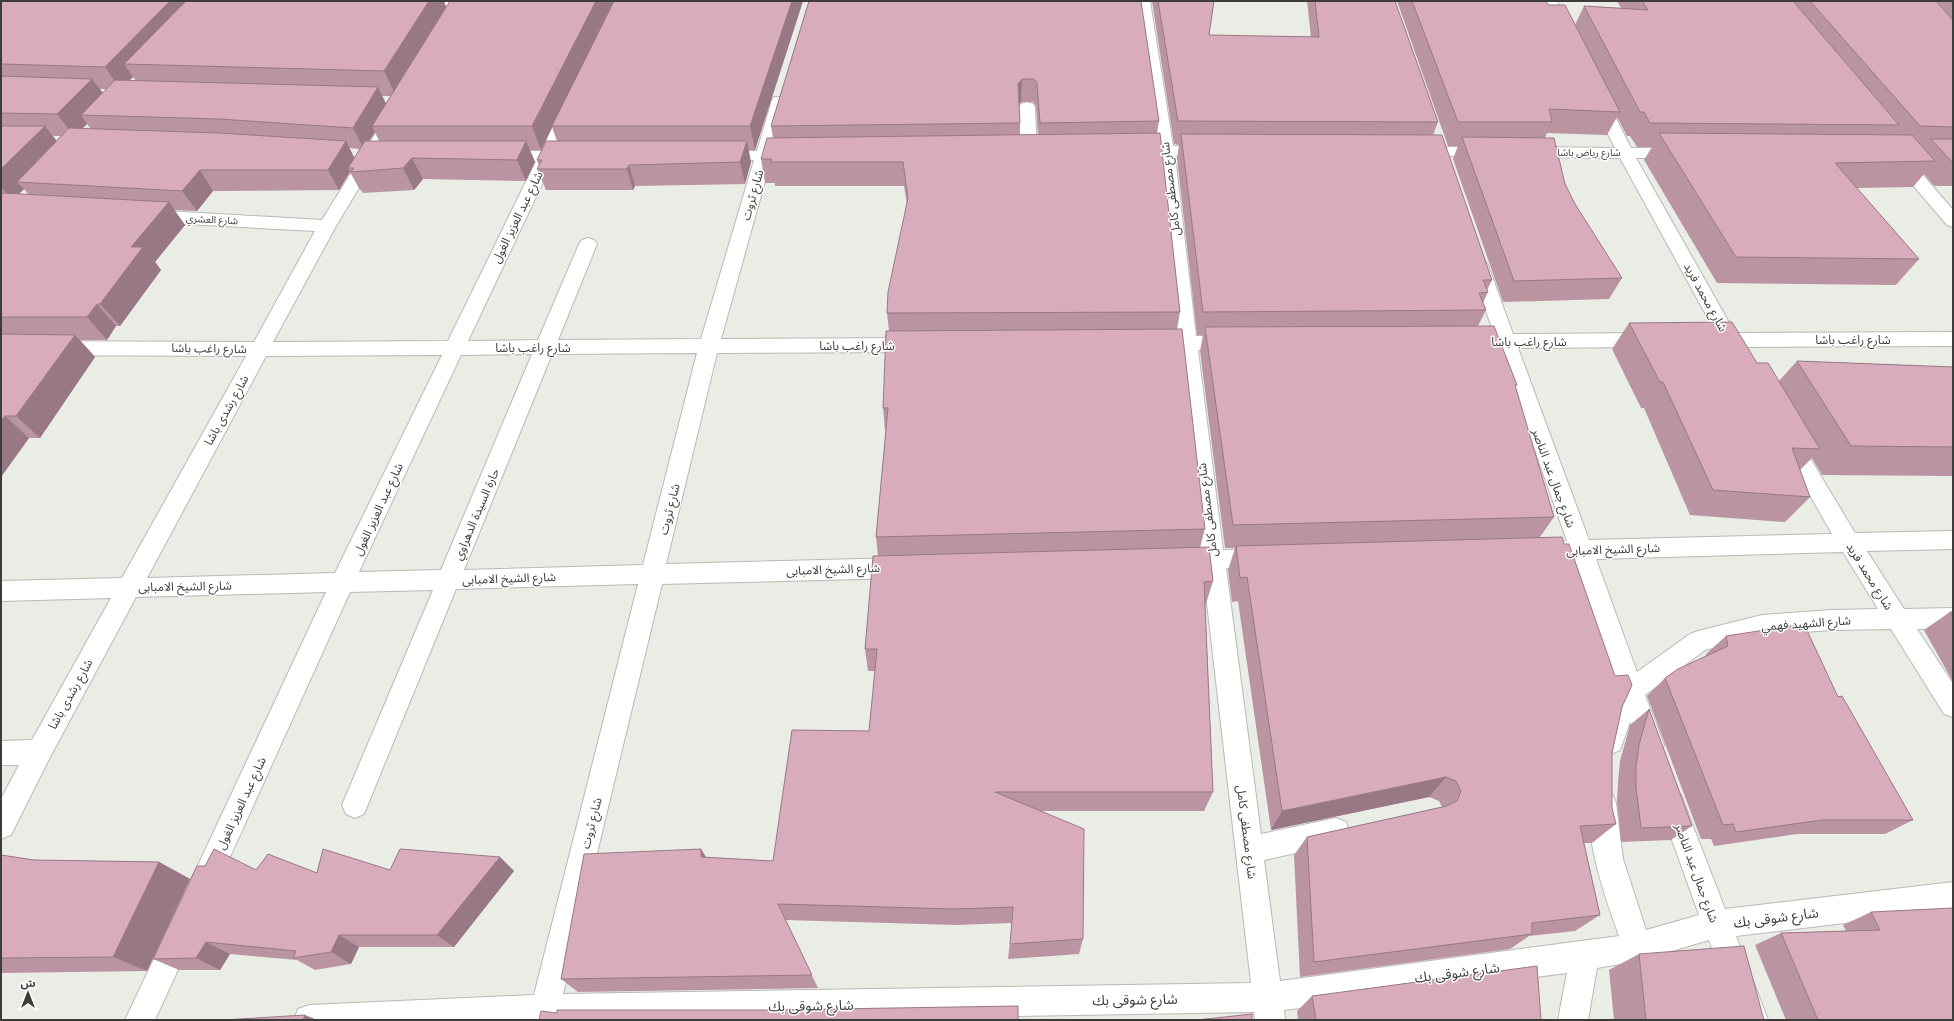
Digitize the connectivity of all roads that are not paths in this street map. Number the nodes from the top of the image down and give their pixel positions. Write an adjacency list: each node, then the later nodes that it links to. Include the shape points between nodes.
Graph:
1 (1143, 1): 14 (street, شارع مصطفى كامل)
2 (1550, 1): 7 (street)
3 (464, 2): 4 (street); 5 (street); 6 (street)
4 (494, 2)
5 (399, 4)
6 (451, 23)
7 (1574, 49)
8 (785, 82): 28 (street, شارع ثروت)
9 (1591, 84): 19 (street, شارع محمد فريد)
10 (577, 93): 25 (street, شارع عبد العزيز الغول)
11 (398, 100): 32 (street, شارع رشدى باشا, via 370,155)
12 (1027, 107): 20 (street)
13 (1432, 129): 18 (street)
14 (1166, 151): 15 (street); 16 (street); 42 (street, شارع مصطفى كامل)
15 (1220, 151)
16 (1114, 152)
17 (1404, 152): 18 (street, شارع رياض باشا)
18 (1440, 152): 19 (street, شارع رياض باشا); 29 (street)
19 (1625, 152): 21 (street, شارع رياض باشا); 38 (street, شارع محمد فريد)
20 (1029, 153)
21 (1695, 153)
22 (810, 155): 28 (street)
23 (1918, 155): 31 (street, via 1890,153)
24 (485, 156): 25 (street)
25 (546, 156): 26 (street); 48 (street, شارع عبد العزيز الغول)
26 (585, 156)
27 (701, 156): 28 (street)
28 (763, 156): 45 (street, شارع ثروت)
29 (1448, 175)
30 (136, 215): 32 (street, شارع العشري)
31 (1953, 221)
32 (327, 226): 49 (street, شارع رشدى باشا)
33 (1471, 243): 39 (street, شارع جمال عبد الناصر)
34 (588, 244): 46 (street, حارة السيدة الدهراوي)
35 (1953, 339): 38 (street, شارع راغب باشا)
36 (1663, 340): 39 (street, شارع راغب باشا)
37 (1692, 340): 38 (street, شارع راغب باشا)
38 (1730, 340): 50 (street, شارع محمد فريد)
39 (1505, 341): 40 (street, شارع راغب باشا); 54 (street, شارع جمال عبد الناصر)
40 (1449, 342)
41 (1139, 343): 42 (street)
42 (1187, 343): 43 (street); 57 (street, شارع مصطفى كامل)
43 (1251, 343)
44 (932, 345): 45 (street, شارع راغب باشا)
45 (709, 346): 46 (street, شارع راغب باشا); 60 (street, شارع ثروت)
46 (546, 347): 48 (street, شارع راغب باشا); 61 (street, حارة السيدة الدهراوي)
47 (1, 348): 49 (street, شارع راغب باشا)
48 (455, 348): 49 (street, شارع راغب باشا); 62 (street, شارع عبد العزيز الغول)
49 (260, 349): 63 (street, شارع رشدى باشا)
50 (1742, 360)
51 (1778, 421): 53 (street, شارع محمد فريد)
52 (1953, 540): 53 (street, شارع الشيخ الامبابى)
53 (1849, 543): 54 (street, شارع الشيخ الامبابى); 65 (street, شارع محمد فريد)
54 (1580, 550): 55 (street, شارع الشيخ الامبابى); 67 (street, شارع جمال عبد الناصر)
55 (1524, 551)
56 (1285, 557): 57 (street)
57 (1213, 559): 58 (street); 76 (street, شارع مصطفى كامل)
58 (1160, 561)
59 (923, 567): 60 (street, شارع الشيخ الامبابى)
60 (653, 574): 61 (street, شارع الشيخ الامبابى); 84 (street, شارع ثروت)
61 (449, 580): 62 (street, شارع الشيخ الامبابى); 73 (street, حارة السيدة الدهراوي)
62 (342, 583): 63 (street, شارع الشيخ الامبابى); 78 (street, شارع عبد العزيز الغول)
63 (129, 586): 64 (street, شارع الشيخ الامبابى); 69 (street, شارع رشدى باشا)
64 (1, 591)
65 (1897, 618): 66 (street, شارع الشهيد فهمي); 67 (street, شارع الشهيد فهمي, via 1762,625 1698,641); 68 (street, شارع محمد فريد)
66 (1953, 618)
67 (1631, 691): 71 (street, شارع جمال عبد الناصر); 81 (street, شارع الشهيد فهمي, via 1614,729 1604,774 1603,827 1615,884)
68 (1953, 706)
69 (39, 752): 70 (street); 74 (street, شارع رشدى باشا)
70 (1, 753)
71 (1658, 763)
72 (1666, 785): 80 (street, شارع جمال عبد الناصر)
73 (355, 805)
74 (1, 826)
75 (1362, 826): 76 (street)
76 (1249, 850): 83 (street, شارع مصطفى كامل)
77 (1953, 896): 80 (street, شارع شوقى بك)
78 (197, 898)
79 (187, 920): 85 (street)
80 (1716, 924): 81 (street, شارع شوقى بك); 88 (street, شارع جمال عبد الناصر)
81 (1638, 947): 82 (street, شارع شوقى بك)
82 (1586, 956): 83 (street, شارع شوقى بك); 87 (street)
83 (1269, 1008): 84 (street, شارع شوقى بك)
84 (543, 1015): 86 (street, شارع شوقى بك)
85 (140, 1020)
86 (309, 1020)
87 (1573, 1020)
88 (1753, 1020)

